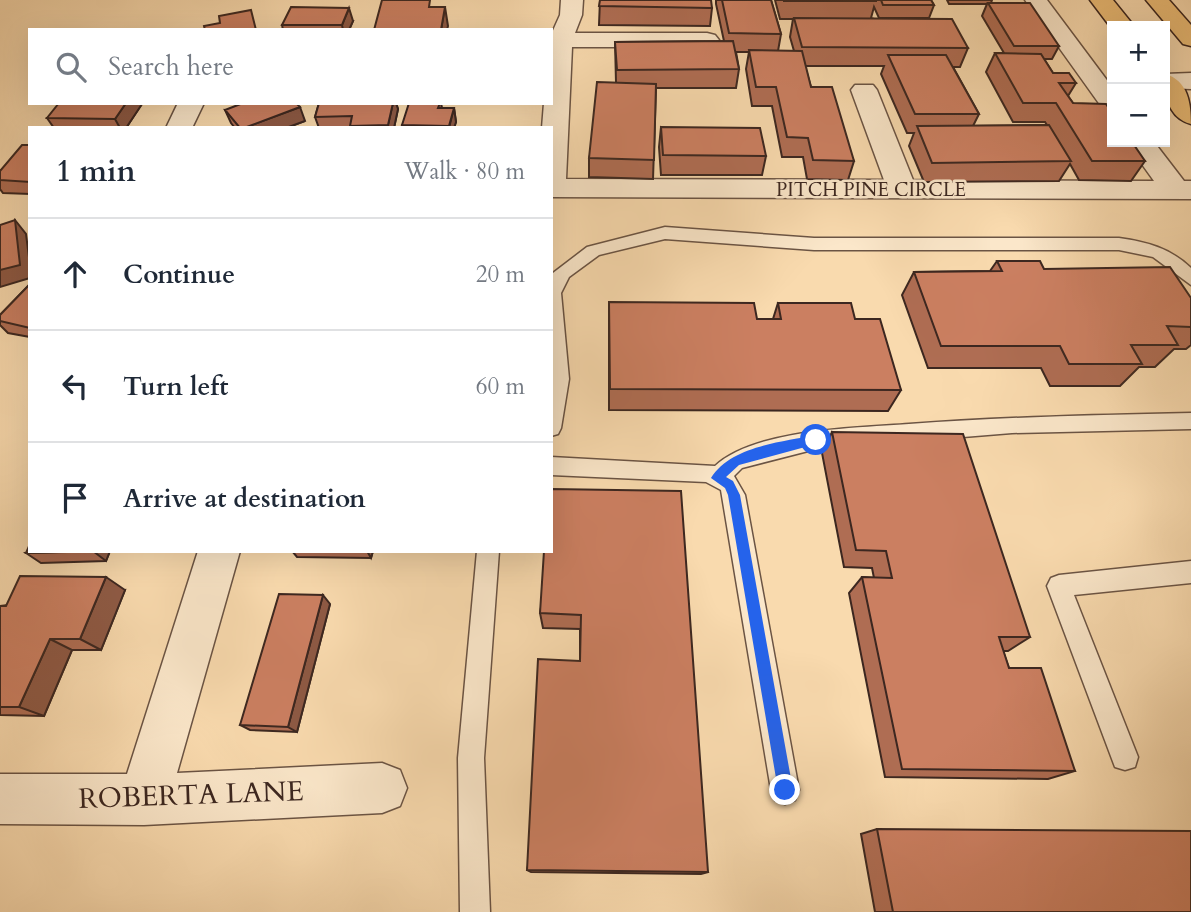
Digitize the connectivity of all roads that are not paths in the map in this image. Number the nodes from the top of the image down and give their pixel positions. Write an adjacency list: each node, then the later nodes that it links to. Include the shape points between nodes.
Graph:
1 (572, 0): 7 (street, PITCH PINE CIRCLE)
2 (1036, 0): 15 (street)
3 (1101, 0): 5 (main road)
4 (1157, 0): 6 (main road)
5 (1118, 21)
6 (1191, 39)
7 (561, 40): 8 (street); 20 (street, PITCH PINE CIRCLE)
8 (708, 40)
9 (1170, 58): 10 (street)
10 (1191, 58)
11 (1170, 81): 12 (street)
12 (1191, 81)
13 (1167, 84): 17 (main road)
14 (864, 90): 23 (street)
15 (1107, 97)
16 (190, 105): 18 (street)
17 (1191, 116)
18 (180, 126)
19 (1144, 147): 22 (street)
20 (553, 158)
21 (553, 187): 23 (street, PITCH PINE CIRCLE)
22 (1183, 190): 23 (street, PITCH PINE CIRCLE)
23 (902, 191)
24 (1191, 279): 25 (lane, via 1155,249 1119,244 814,244 664,233 593,251 562,273)
25 (553, 291)
26 (553, 305): 27 (lane, via 559,379)
27 (553, 416)
28 (1191, 421): 30 (lane, via 1012,425 816,440 735,461)
29 (553, 467): 30 (lane, via 709,473)
30 (717, 478): 36 (lane, via 729,484 734,495)
31 (218, 553): 38 (street)
32 (488, 553): 39 (lane, via 471,758)
33 (1191, 572): 34 (lane, via 1059,586)
34 (1125, 757)
35 (382, 788): 38 (street, ROBERTA LANE)
36 (785, 790)
37 (0, 799): 38 (street, ROBERTA LANE)
38 (144, 800)
39 (475, 912)

